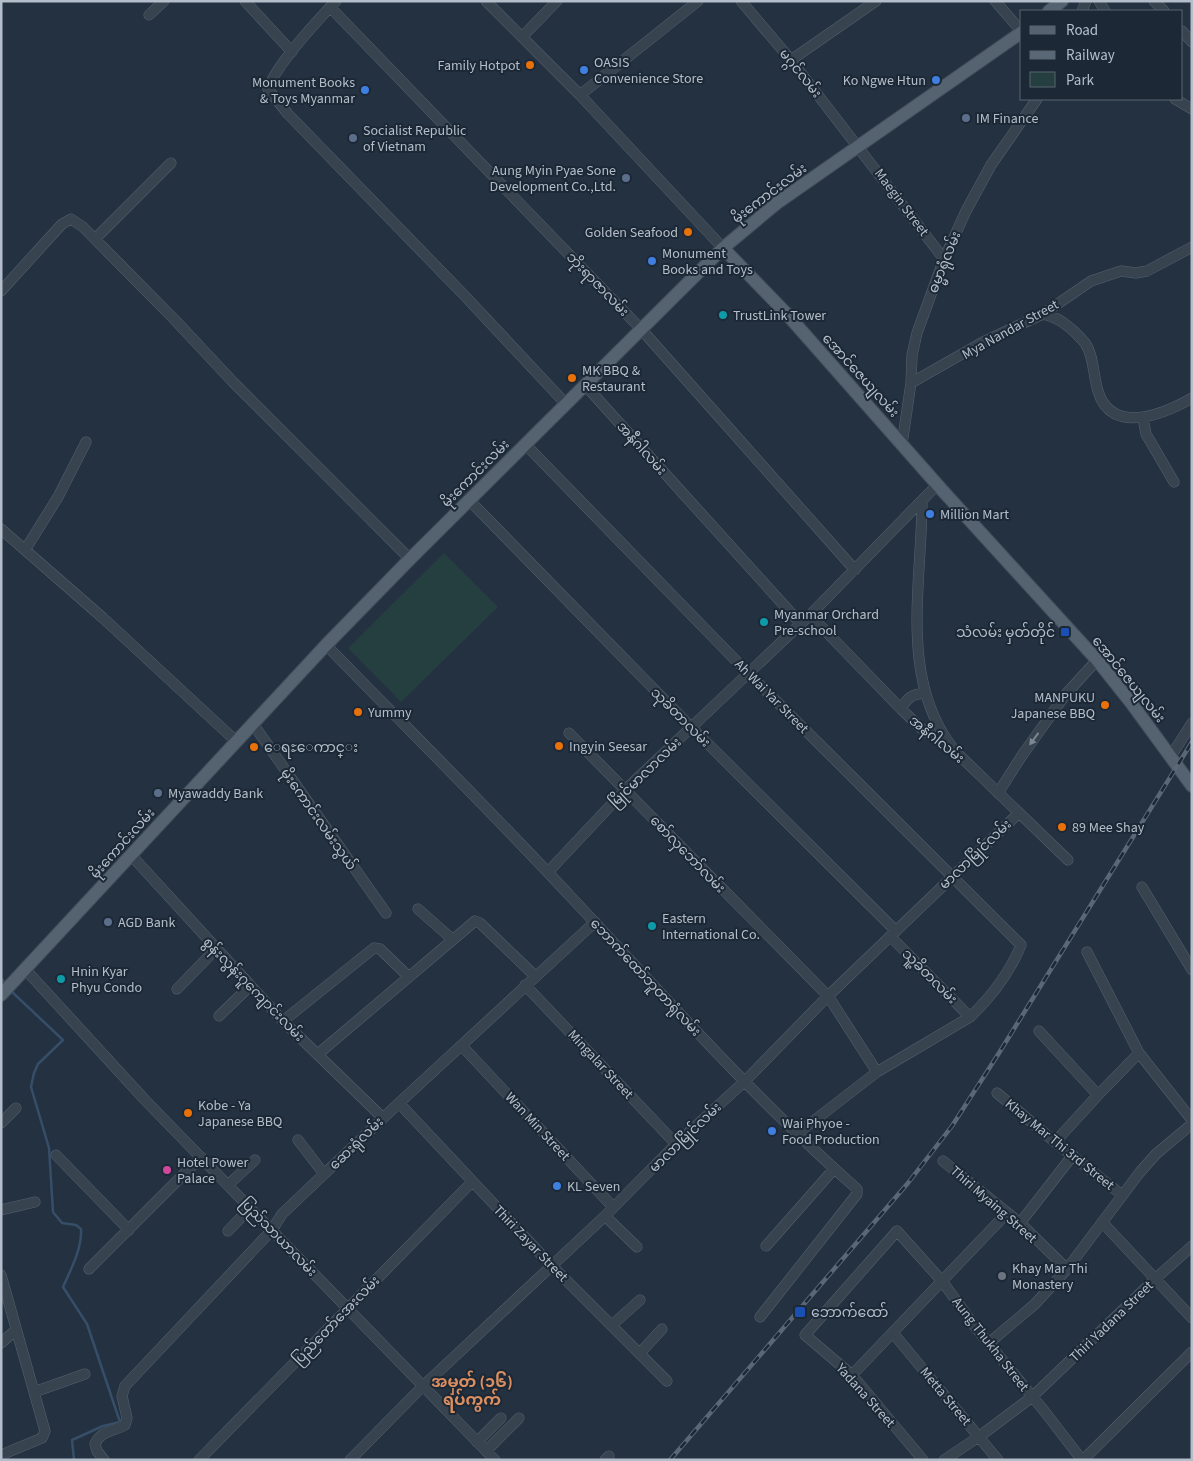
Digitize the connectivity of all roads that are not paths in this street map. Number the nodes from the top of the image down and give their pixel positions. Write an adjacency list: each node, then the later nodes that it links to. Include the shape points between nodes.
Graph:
1 (164, 1): 14 (street)
2 (244, 1): 20 (street)
3 (486, 1): 18 (street, အောင်ဇေယျလမ်း)
4 (557, 1): 18 (street)
5 (698, 1): 22 (street)
6 (741, 1): 21 (street, မဂ္ဂင်လမ်း)
7 (876, 1): 21 (street)
8 (995, 1): 15 (street)
9 (1062, 1): 12 (main road)
10 (1154, 1): 13 (street)
11 (333, 4): 20 (street); 34 (street, ဘိုးရာဇာလမ်း)
12 (1050, 10)
13 (1163, 10)
14 (149, 15)
15 (1020, 30)
16 (1183, 32): 19 (street)
17 (1020, 33): 26 (main road, မိုးကောင်းလမ်း)
18 (522, 37): 22 (street, အောင်ဇေယျလမ်း)
19 (1192, 42)
20 (292, 52): 38 (street, via 271,80 268,90)
21 (791, 60): 26 (street, မဂ္ဂင်လမ်း)
22 (580, 95): 30 (street, အောင်ဇေယျလမ်း)
23 (1036, 100): 31 (street, ဓမ္မာရုံလမ်း, via 991,165)
24 (1177, 100): 25 (street)
25 (1192, 108)
26 (859, 146): 30 (main road, မိုးကောင်းလမ်း, via 777,203); 31 (street, Maegin Street)
27 (171, 163): 28 (street)
28 (95, 239): 32 (street, via 71,219 62,224); 49 (street)
29 (1192, 247): 33 (street, Mya Nandar Street, via 1142,272 1121,271 1091,281)
30 (723, 248): 34 (main road, မိုးကောင်းလမ်း); 42 (main road, အောင်ဇေယျလမ်း, via 785,312)
31 (944, 259): 35 (street, ဓမ္မာရုံလမ်း, via 917,333)
32 (1, 291)
33 (1042, 314): 35 (street, Mya Nandar Street, via 983,342); 39 (street, via 1064,324 1088,347 1098,392 1107,409 1113,414)
34 (641, 328): 36 (main road, မိုးကောင်းလမ်း); 50 (street, ဘိုးရာဇာလမ်း)
35 (911, 383): 42 (street, ဓမ္မာရုံလမ်း)
36 (585, 385): 38 (main road, မိုးကောင်းလမ်း); 52 (street, အနီဂါလမ်း)
37 (1192, 398): 39 (street)
38 (566, 404): 41 (main road, မိုးကောင်းလမ်း)
39 (1143, 418): 43 (street, via 1146,434)
40 (86, 442): 48 (street, via 58,497)
41 (525, 444): 45 (main road, မိုးကောင်းလမ်း); 55 (street, Ah Wai Yar Street)
42 (902, 444): 44 (main road, အောင်ဇေယျလမ်း)
43 (1174, 482)
44 (937, 485): 46 (street, မြိုင်မာလာလမ်း); 54 (main road, အောင်ဇေယျလမ်း)
45 (469, 500): 49 (main road, မိုးကောင်းလမ်း); 60 (street, သုခိတာလမ်း)
46 (922, 501): 50 (street, မြိုင်မာလာလမ်း); 56 (street, via 917,613 918,650)
47 (1, 528): 48 (street)
48 (25, 550): 62 (street)
49 (410, 559): 53 (main road, မိုးကောင်းလမ်း)
50 (855, 570): 51 (street, မြိုင်မာလာလမ်း)
51 (810, 615): 52 (street, မြိုင်မာလာလမ်း); 57 (street, အနီဂါလမ်း)
52 (800, 623): 55 (street, မြိုင်မာလာလမ်း)
53 (326, 645): 59 (main road, မိုးကောင်းလမ်း); 71 (street, ဘောက်ထော်ဘူတာရုံလမ်း)
54 (1097, 660): 64 (main road, အောင်ဇေယျလမ်း); 67 (street, one-way to 67, via 1066,694)
55 (748, 673): 60 (street, မြိုင်မာလာလမ်း); 72 (street, Ah Wai Yar Street)
56 (925, 693): 57 (street, via 914,694); 63 (street, via 940,730)
57 (901, 709): 63 (street, အနီဂါလမ်း, via 922,729)
58 (1192, 723): 64 (street)
59 (253, 724): 62 (main road, မိုးကောင်းလမ်း); 75 (street, မိုးကောင်းလမ်းသွယ်)
60 (691, 727): 66 (street, မြိုင်မာလာလမ်း); 77 (street, သုခိတာလမ်း)
61 (569, 733): 66 (street, စော်လှဘော်လမ်း)
62 (237, 742): 69 (main road, မိုးကောင်းလမ်း)
63 (958, 754): 67 (street, အနီဂါလမ်း)
64 (1171, 756): 65 (main road, အောင်ဇေယျလမ်း)
65 (1192, 786)
66 (626, 789): 71 (street, မြိုင်မာလာလမ်း); 89 (street, စော်လှဘော်လမ်း)
67 (998, 793): 68 (street, အနီဂါလမ်း)
68 (1019, 813): 70 (street, အနီဂါလမ်း); 72 (street, မာလာမြိုင်လမ်း)
69 (131, 855): 79 (street, စွန်းလွန်းဂူကျောင်းလမ်း); 81 (main road, မိုးကောင်းလမ်း)
70 (1068, 860)
71 (548, 872): 76 (street, ဘောက်ထော်ဘူတာရုံလမ်း)
72 (952, 876): 77 (street, မာလာမြိုင်လမ်း); 91 (street, Ah Wai Yar Street, via 1021,945 997,987)
73 (1142, 887): 82 (street)
74 (418, 909): 78 (street)
75 (386, 913)
76 (595, 922): 84 (street, ဆေးရုံလမ်း); 98 (street, ဘောက်ထော်ဘူတာရုံလမ်း)
77 (893, 934): 89 (street, မာလာမြိုင်လမ်း); 91 (street, သူ့ခိတလမ်း)
78 (452, 939): 83 (street); 84 (street, via 475,921 480,923)
79 (216, 949): 86 (street, စွန်းလွန်းဂူကျောင်းလမ်း); 87 (street)
80 (1087, 952): 95 (street)
81 (25, 969): 88 (main road, မိုးကောင်းလမ်း); 113 (street, ပြည်သာယာလမ်း)
82 (1192, 970)
83 (408, 976): 92 (street, via 378,947 374,948); 96 (street)
84 (535, 976): 85 (street, ဆေးရုံလမ်း)
85 (526, 985): 94 (street, ဆေးရုံလမ်း); 110 (street, Mingalar Street)
86 (250, 986): 90 (street); 92 (street, စွန်းလွန်းဂူကျောင်းလမ်း)
87 (176, 989)
88 (1, 995)
89 (828, 996): 97 (street, စော်လှဘော်လမ်း); 98 (street, မာလာမြိုင်လမ်း)
90 (219, 1016)
91 (970, 1016): 97 (street)
92 (283, 1021): 96 (street, စွန်းလွန်းဂူကျောင်းလမ်း)
93 (1039, 1031): 100 (street)
94 (462, 1046): 101 (street, ဆေးရုံလမ်း); 122 (street, Wan Min Street)
95 (1139, 1053): 100 (street); 104 (street)
96 (318, 1054): 103 (street, စွန်းလွန်းဂူကျောင်းလမ်း)
97 (878, 1072): 107 (street)
98 (745, 1081): 107 (street, ဘောက်ထော်ဘူတာရုံလမ်း); 110 (street, မာလာမြိုင်လမ်း)
99 (997, 1093): 109 (street, Khay Mar Thi 3rd Street)
100 (1098, 1095): 109 (street)
101 (398, 1103): 103 (street, ဆေးရုံလမ်း); 118 (street, Thiri Zayar Street)
102 (16, 1108): 105 (street)
103 (382, 1118): 117 (street, ဆေးရုံလမ်း)
104 (1192, 1120)
105 (1, 1123)
106 (1192, 1124): 120 (street, via 1156,1154)
107 (798, 1133): 116 (street, ဘောက်ထော်ဘူတာရုံလမ်း)
108 (298, 1140): 117 (street)
109 (1055, 1142): 112 (street, Khay Mar Thi 3rd Street)
110 (676, 1144): 122 (street, မာလာမြိုင်လမ်း)
111 (56, 1155): 129 (street)
112 (1073, 1155): 120 (street, Khay Mar Thi 3rd Street); 128 (street)
113 (201, 1157): 119 (street, ပြည်သာယာလမ်း); 129 (street)
114 (255, 1160): 119 (street)
115 (944, 1161): 125 (street, Thiri Myaing Street)
116 (834, 1169): 133 (street); 143 (street, ဘောက်ထော်ဘူတာရုံလမ်း, via 857,1189 857,1194)
117 (324, 1174): 130 (street, ဆေးရုံလမ်း, via 282,1214)
118 (472, 1182): 135 (street, Thiri Zayar Street); 142 (street, ပြည်တော်အေးလမ်း)
119 (228, 1185): 123 (street, ပြည်သာယာလမ်း)
120 (1122, 1196): 127 (street)
121 (35, 1202): 124 (street)
122 (613, 1206): 126 (street, မာလာမြိုင်လမ်း)
123 (250, 1208): 130 (street, ပြည်သာယာလမ်း); 131 (street)
124 (1, 1210)
125 (1007, 1213): 128 (street, Thiri Myaing Street); 140 (street)
126 (605, 1216): 132 (street); 135 (street, မာလာမြိုင်လမ်း)
127 (1102, 1222): 136 (street); 139 (street)
128 (1020, 1224): 136 (street, Thiri Myaing Street)
129 (128, 1230): 137 (street)
130 (272, 1230): 142 (street, ပြည်သာယာလမ်း); 166 (street, ဆေးရုံလမ်း, via 126,1386 122,1396 127,1418 125,1425 106,1432 95,1444)
131 (228, 1231)
132 (637, 1246)
133 (766, 1246)
134 (1192, 1246): 139 (street, Thiri Yadana Street)
135 (552, 1266): 145 (street, Thiri Zayar Street); 157 (street, မာလာမြိုင်လမ်း)
136 (1067, 1268): 151 (street, via 1035,1304)
137 (89, 1269)
138 (1, 1275): 147 (street)
139 (1155, 1279): 144 (street); 159 (street, Thiri Yadana Street)
140 (942, 1282): 148 (street); 149 (street, Aung Thukha Street, via 897,1231); 151 (street, Aung Thukha Street)
141 (640, 1300): 145 (street)
142 (347, 1308): 157 (street, ပြည်သာယာလမ်း); 167 (street, ပြည်တော်အေးလမ်း)
143 (760, 1317)
144 (1192, 1318)
145 (612, 1325): 153 (street, Thiri Zayar Street)
146 (662, 1329): 153 (street)
147 (16, 1330): 150 (street); 158 (street)
148 (893, 1333): 155 (street); 162 (street, Metta Street)
149 (805, 1335): 155 (street, Yadana Street)
150 (1, 1343)
151 (989, 1343): 159 (street, Aung Thukha Street)
152 (1192, 1352): 173 (street)
153 (640, 1353): 156 (street, Thiri Zayar Street)
154 (85, 1374): 158 (street)
155 (852, 1375): 170 (street, Yadana Street)
156 (667, 1381)
157 (422, 1387): 163 (street, ပြည်သာယာလမ်း); 168 (street, မာလာမြိုင်လမ်း)
158 (34, 1392): 165 (street, via 45,1435)
159 (1032, 1397): 162 (street, Thiri Yadana Street); 173 (street, Aung Thukha Street)
160 (501, 1418): 163 (street)
161 (519, 1418): 164 (street)
162 (980, 1436): 171 (street, Thiri Yadana Street); 172 (street, Metta Street)
163 (477, 1442): 164 (street, ပြည်သာယာလမ်း)
164 (486, 1451): 169 (street, ပြည်သာယာလမ်း)
165 (3, 1456)
166 (104, 1460)
167 (199, 1460)
168 (350, 1460)
169 (495, 1460)
170 (923, 1460)
171 (944, 1460)
172 (998, 1460)
173 (1082, 1460)

